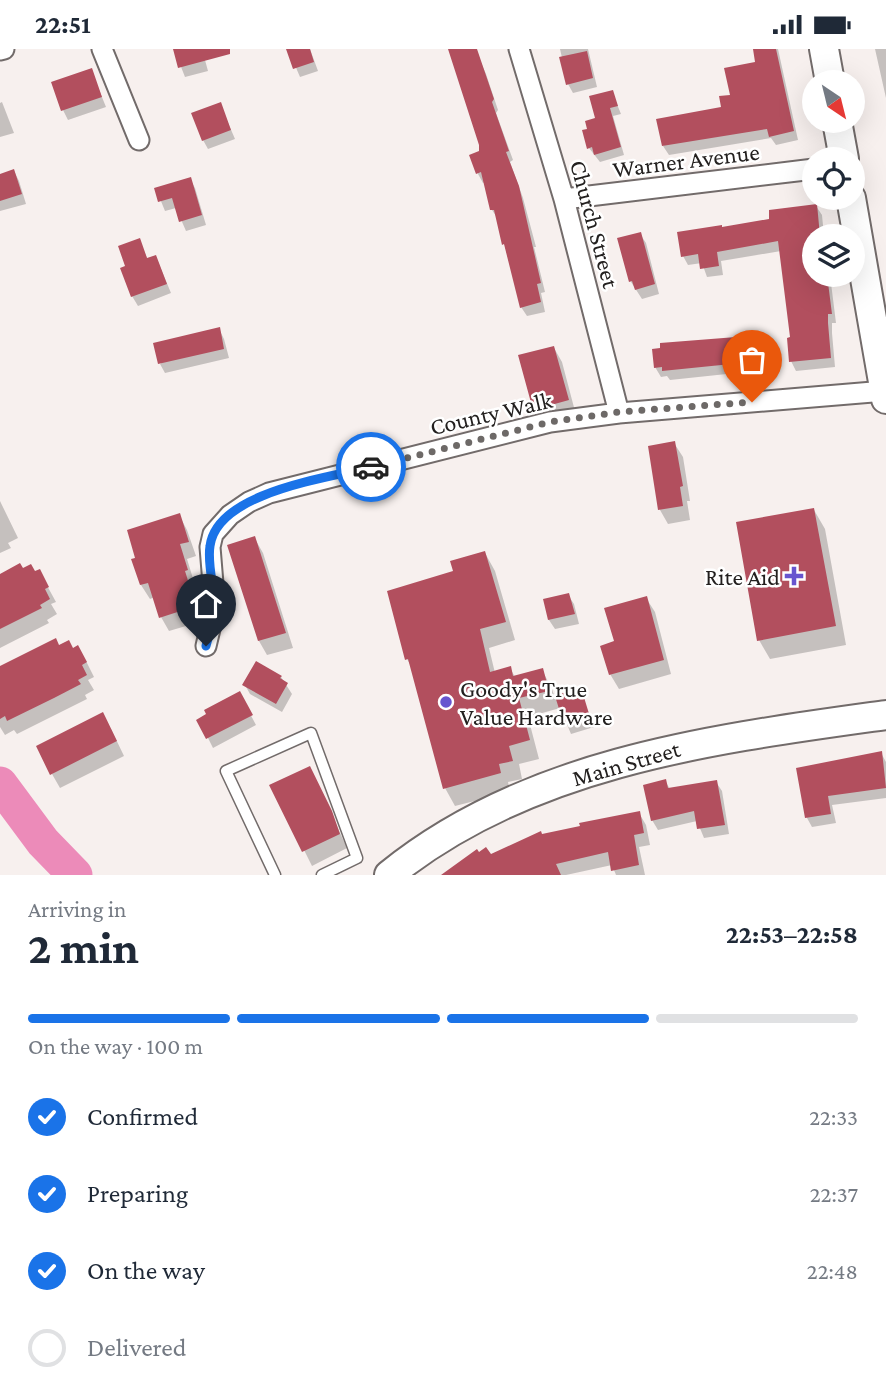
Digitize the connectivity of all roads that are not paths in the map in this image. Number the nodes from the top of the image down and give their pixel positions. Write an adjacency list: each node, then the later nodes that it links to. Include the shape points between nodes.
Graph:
1 (102, 49): 5 (street)
2 (519, 49): 7 (street, Church Street)
3 (824, 49): 4 (main road)
4 (828, 70)
5 (139, 140)
6 (802, 170): 7 (street, Warner Avenue)
7 (564, 199): 10 (street, Church Street)
8 (853, 210): 9 (main road)
9 (885, 395): 10 (street, County Walk)
10 (619, 412): 11 (street, County Walk, via 550,422 269,493 249,502 213,534 215,608)
11 (206, 646)
12 (886, 715): 15 (main road, Main Street, via 690,745 560,781 450,831)
13 (275, 875): 14 (lane, via 226,771 311,733 357,858)
14 (322, 875)
15 (388, 875)

